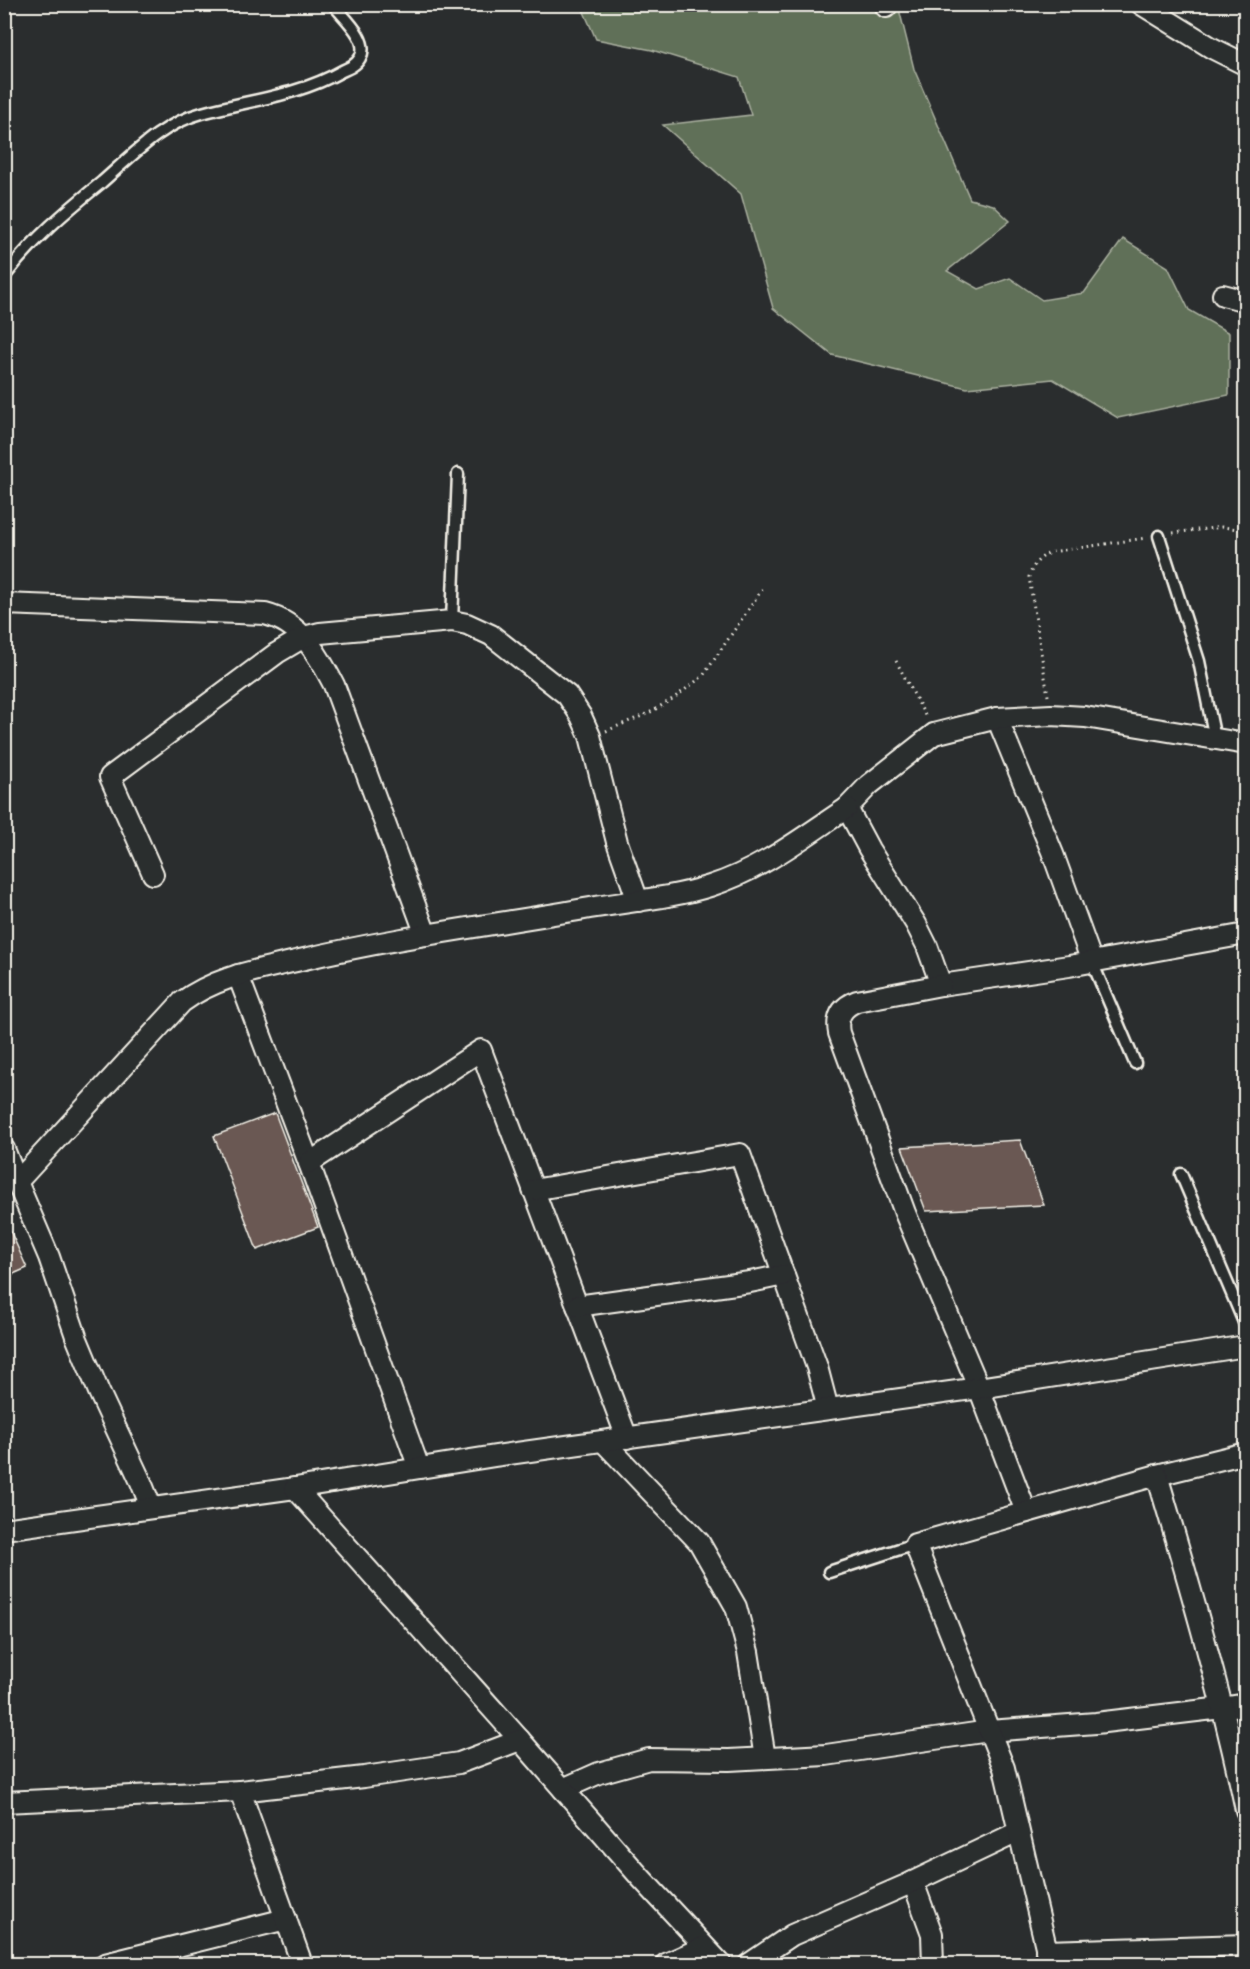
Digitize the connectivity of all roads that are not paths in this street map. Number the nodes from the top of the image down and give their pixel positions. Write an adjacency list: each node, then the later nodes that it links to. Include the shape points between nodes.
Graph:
1 (333, 4): 4 (lane, via 361,39 362,54 356,63 307,87 201,113 158,132 42,233)
2 (1141, 4): 3 (street)
3 (1245, 64)
4 (4, 278)
5 (1223, 295): 6 (street)
6 (1245, 301)
7 (458, 474): 10 (lane)
8 (1159, 536): 13 (lane, via 1199,661)
9 (4, 604): 11 (street, via 265,614 290,624)
10 (452, 621): 11 (street); 17 (street, via 490,635 567,695 590,736 609,815)
11 (304, 637): 16 (street, via 277,652 110,777); 19 (street, via 325,667 342,703)
12 (997, 718): 13 (street, via 1085,717); 15 (street, via 934,734 869,785); 20 (street)
13 (1215, 739): 14 (street)
14 (1245, 744)
15 (847, 808): 17 (street, via 742,875 708,887); 22 (street, via 916,924)
16 (153, 874)
17 (638, 901): 19 (street)
18 (1245, 934): 20 (street)
19 (426, 935): 21 (street)
20 (1092, 962): 22 (street); 23 (lane)
21 (238, 975): 25 (street); 27 (street, via 210,984 182,1002)
22 (941, 985): 33 (street, via 857,1001 843,1010 837,1024 905,1213)
23 (1135, 1063)
24 (4, 1149): 27 (street)
25 (309, 1163): 28 (street, via 481,1050); 38 (street)
26 (1181, 1174): 31 (lane)
27 (17, 1182): 41 (street, via 49,1257 77,1339)
28 (533, 1190): 29 (street, via 740,1154); 30 (street)
29 (784, 1275): 30 (street); 34 (street)
30 (577, 1306): 35 (street)
31 (1245, 1327)
32 (1245, 1346): 33 (street)
33 (979, 1388): 34 (street); 42 (street)
34 (828, 1409): 35 (street)
35 (627, 1438): 36 (street)
36 (603, 1441): 38 (street); 50 (street, via 699,1542 736,1607 748,1652)
37 (1245, 1454): 39 (street)
38 (419, 1468): 40 (street)
39 (1157, 1475): 42 (street); 47 (street)
40 (295, 1488): 41 (street); 49 (street)
41 (151, 1507): 43 (street)
42 (1026, 1512): 44 (street)
43 (4, 1529)
44 (915, 1544): 45 (lane); 48 (street)
45 (829, 1572)
46 (1245, 1704): 47 (street)
47 (1222, 1708): 48 (street); 54 (street)
48 (989, 1731): 50 (street, via 826,1755); 55 (street, via 1004,1768)
49 (520, 1740): 51 (street); 52 (street, via 459,1763)
50 (765, 1758): 51 (street, via 649,1760 599,1773)
51 (563, 1789): 59 (street)
52 (240, 1791): 53 (street); 57 (street)
53 (4, 1802)
54 (1245, 1810)
55 (1018, 1832): 56 (street); 60 (street)
56 (913, 1881): 65 (street, via 792,1935); 66 (street, via 932,1934)
57 (286, 1919): 61 (street); 62 (street)
58 (1245, 1945): 60 (street)
59 (704, 1947): 63 (street); 64 (street)
60 (1048, 1958)
61 (105, 1965)
62 (302, 1965)
63 (666, 1965)
64 (721, 1965)
65 (749, 1965)
66 (933, 1965)

